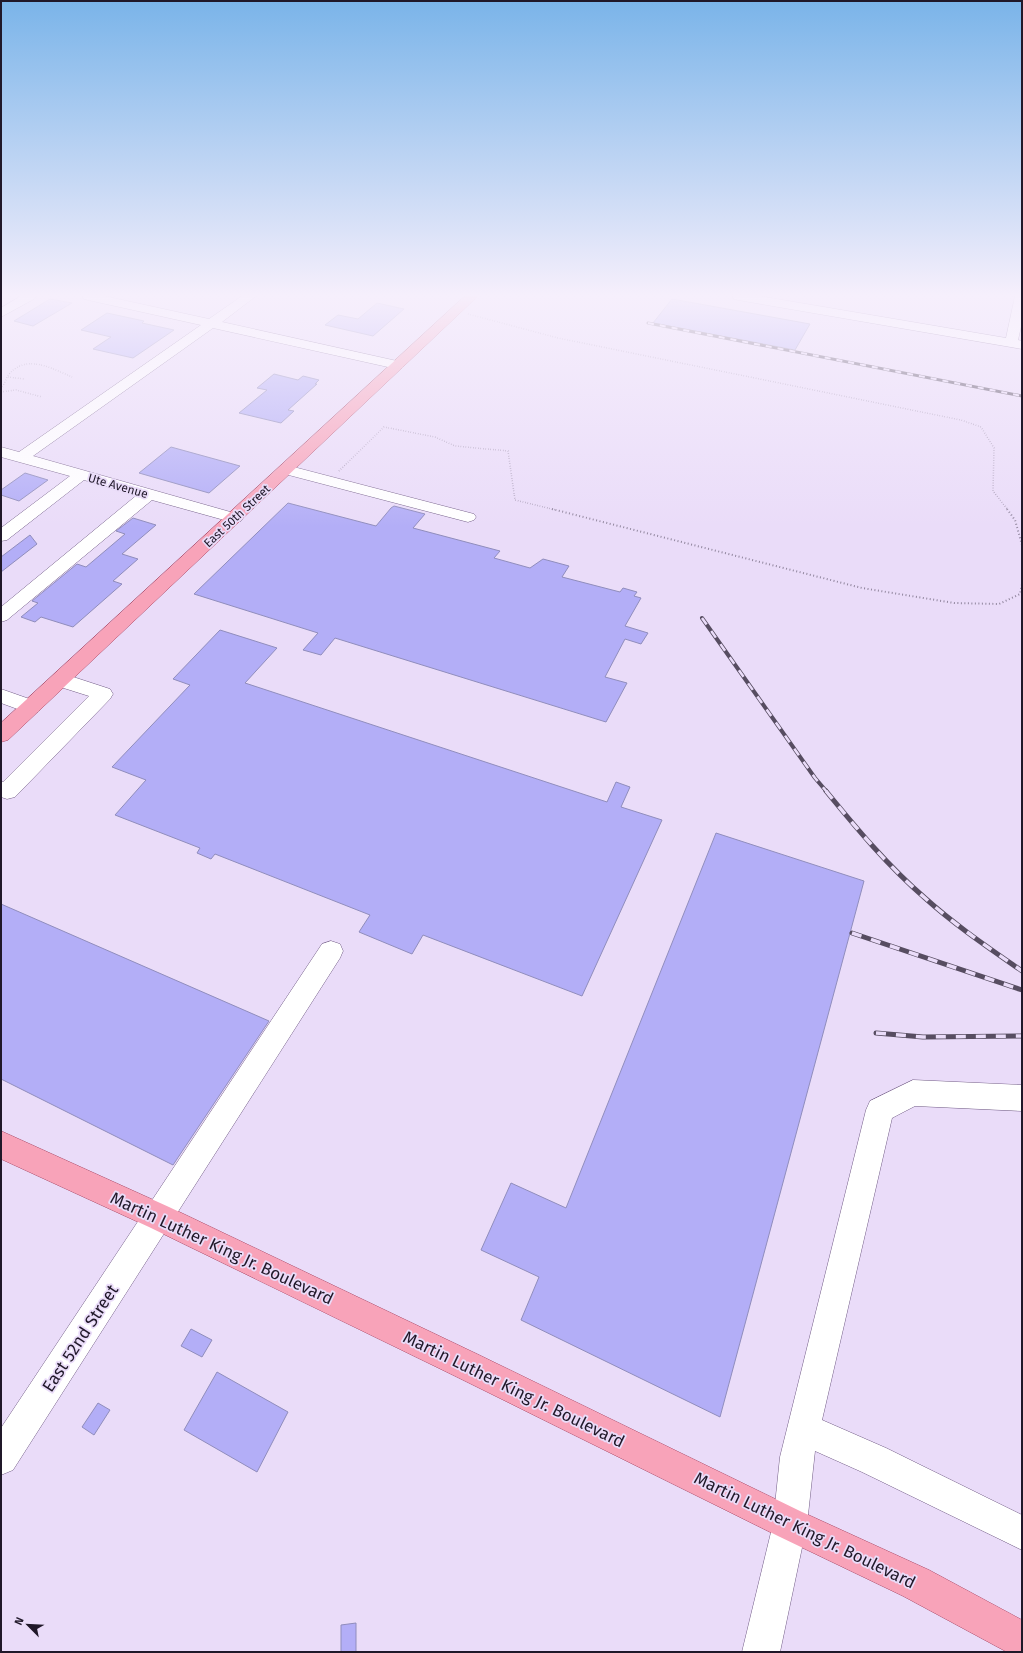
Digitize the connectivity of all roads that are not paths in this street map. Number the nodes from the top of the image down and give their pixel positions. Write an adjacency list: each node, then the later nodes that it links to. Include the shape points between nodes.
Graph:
1 (137, 373): 3 (street)
2 (388, 373): 5 (main road, East 50th Street)
3 (13, 456): 4 (street); 6 (street, Ute Avenue)
4 (1, 467)
5 (286, 470): 8 (street); 9 (main road, East 50th Street)
6 (81, 475): 7 (street, Ute Avenue); 10 (street)
7 (149, 494): 9 (street, Ute Avenue); 11 (street)
8 (468, 517)
9 (235, 518): 12 (main road, East 50th Street)
10 (1, 536)
11 (1, 616)
12 (61, 680): 14 (main road, East 50th Street); 16 (street, via 103,694 7,791)
13 (1, 696): 14 (street)
14 (31, 707): 15 (main road, East 50th Street)
15 (1, 735)
16 (1, 789)
17 (331, 951): 20 (street, East 52nd Street)
18 (1022, 1098): 21 (street, via 913,1093 880,1110)
19 (1, 1145): 20 (main road, Martin Luther King Jr. Boulevard)
20 (159, 1217): 22 (street, East 52nd Street); 23 (main road, Martin Luther King Jr. Boulevard)
21 (804, 1429): 23 (street, via 797,1457); 24 (street)
22 (1, 1458)
23 (790, 1524): 25 (main road, Martin Luther King Jr. Boulevard, via 916,1583); 26 (street)
24 (1022, 1533)
25 (1022, 1640)
26 (762, 1652)

